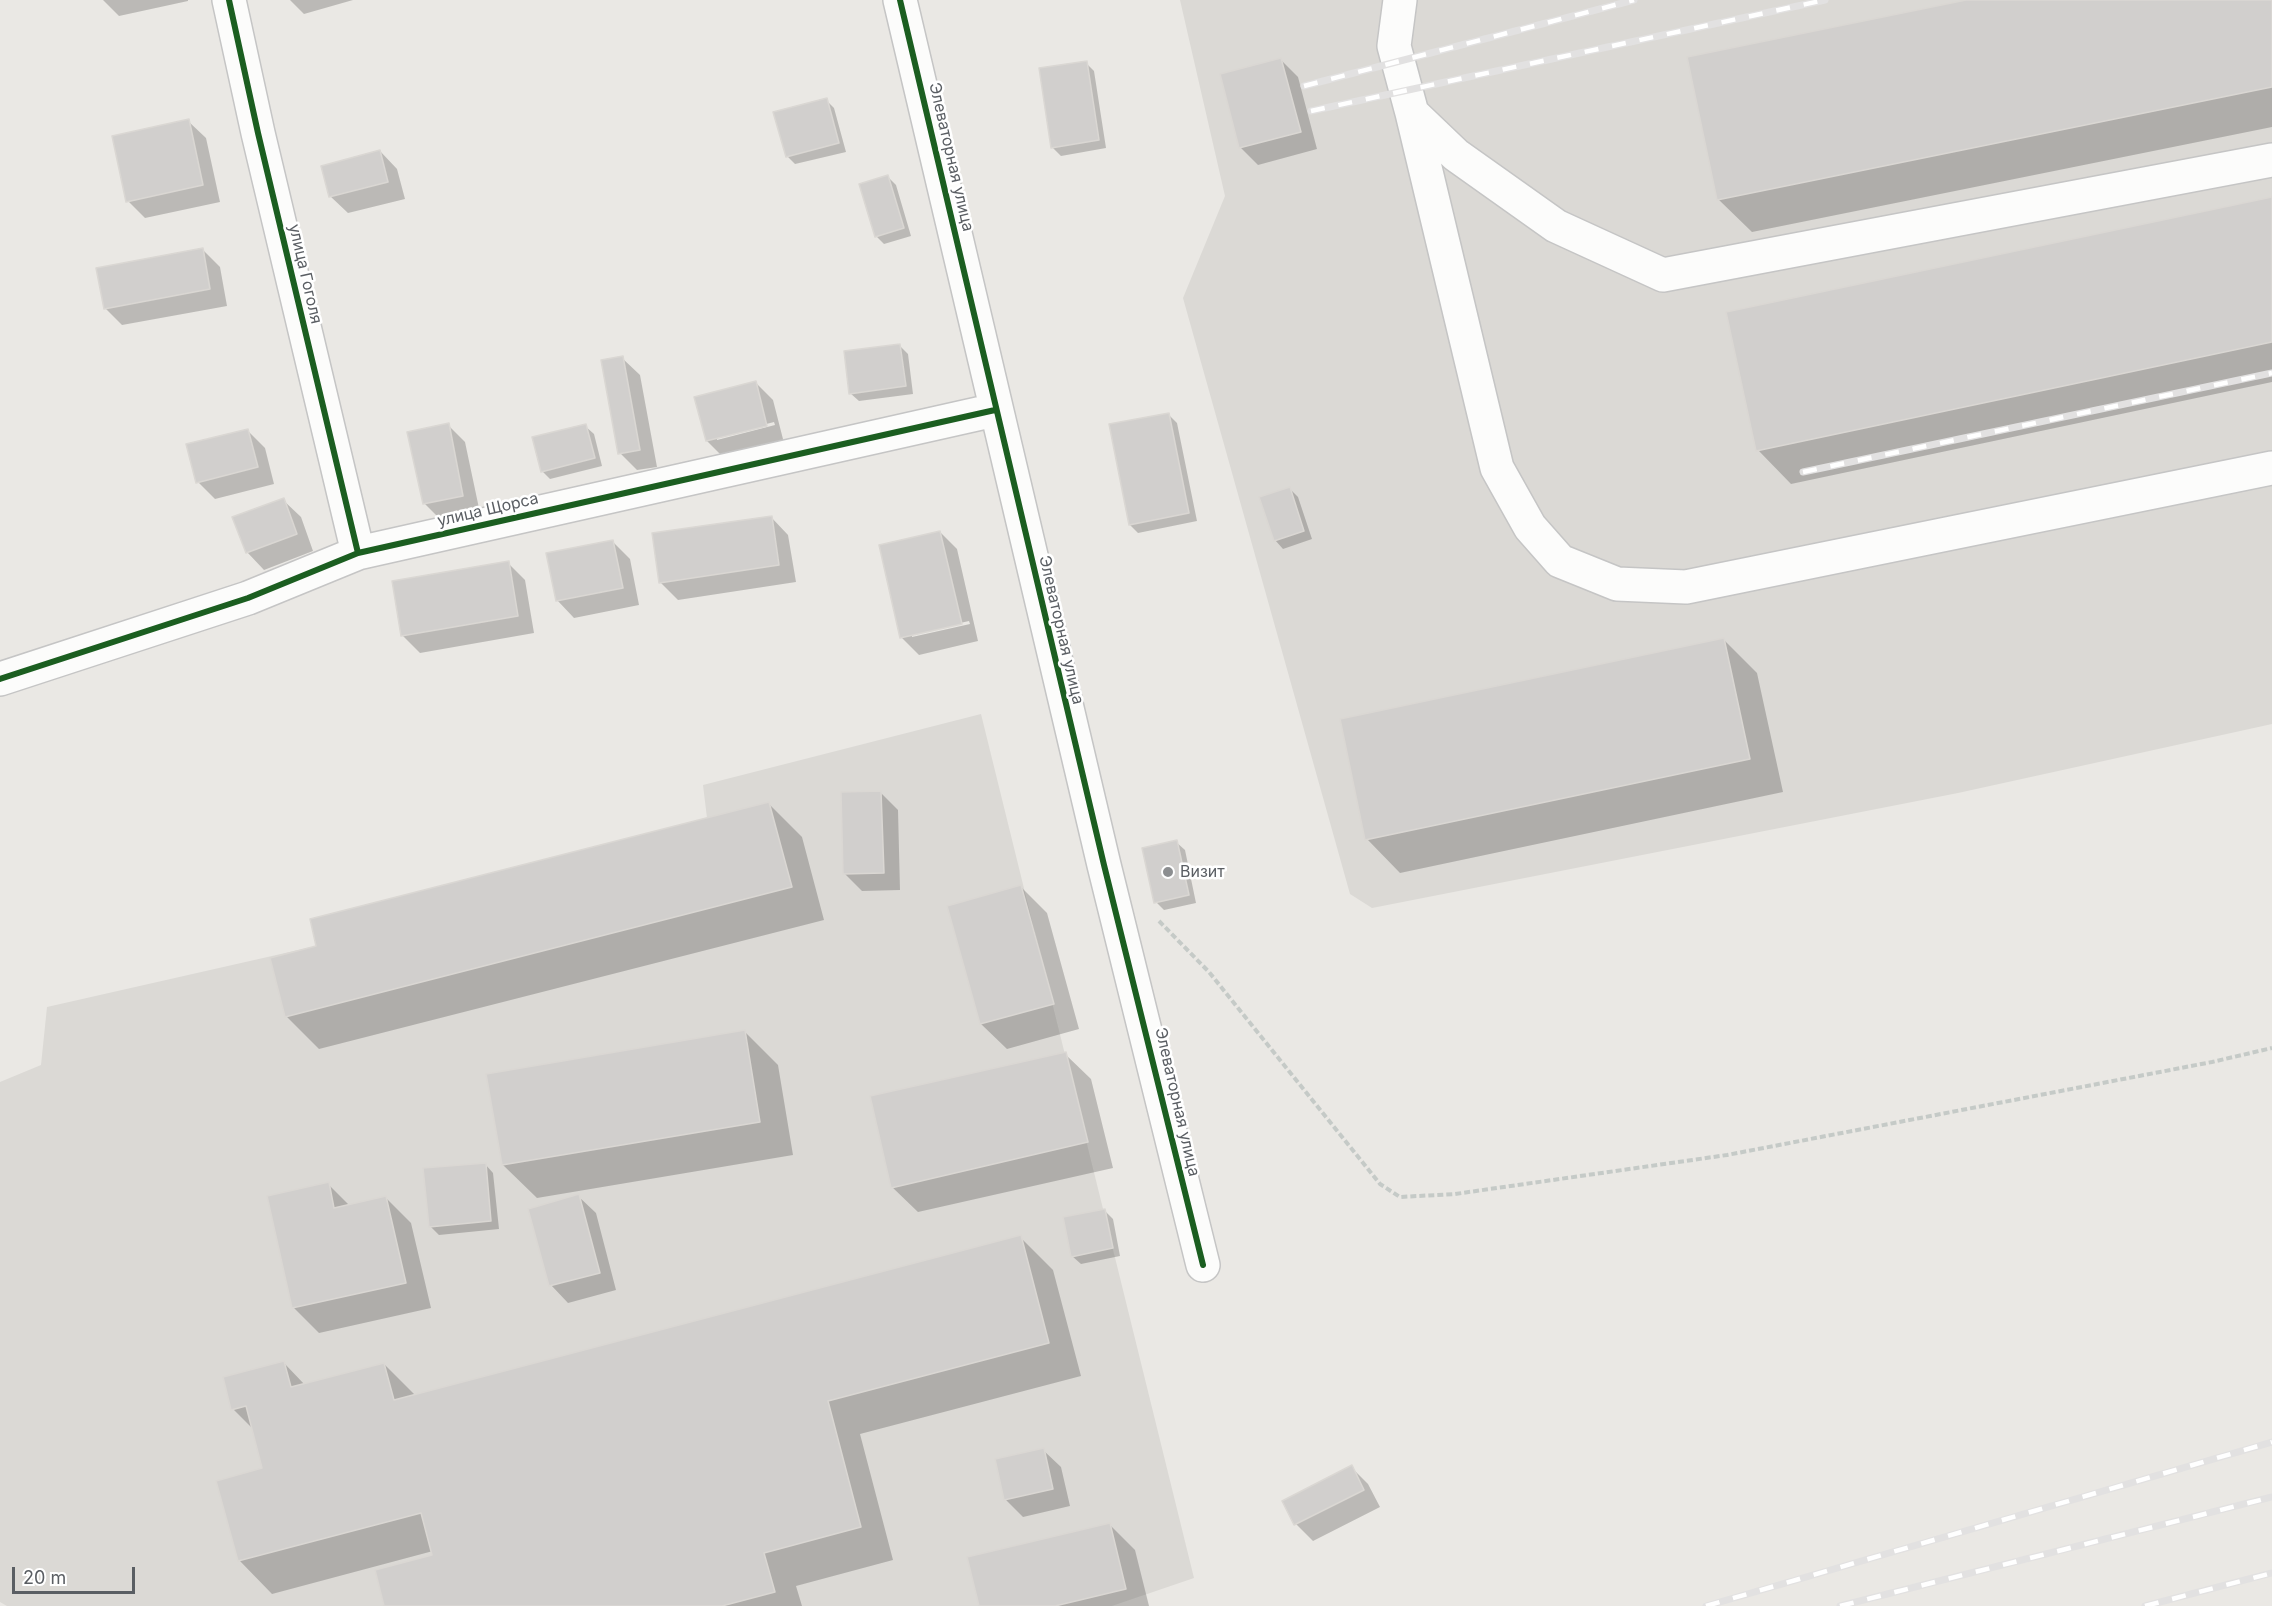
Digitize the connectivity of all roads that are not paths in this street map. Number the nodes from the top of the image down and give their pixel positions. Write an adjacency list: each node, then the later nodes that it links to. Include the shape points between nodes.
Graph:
1 (229, 0): 8 (street, улица Гоголя)
2 (900, 0): 6 (street, Элеваторная улица)
3 (1400, 0): 4 (street, via 1394,46)
4 (1412, 113): 5 (street, via 1456,155 1556,226 1663,275); 7 (street, via 1497,468 1530,527 1560,561 1569,565 1617,584 1686,587)
5 (2272, 160)
6 (995, 410): 8 (street, улица Щорса); 10 (street, Элеваторная улица)
7 (2272, 468)
8 (358, 553): 9 (street, улица Щорса, via 248,598)
9 (0, 679)
10 (1203, 1265)

